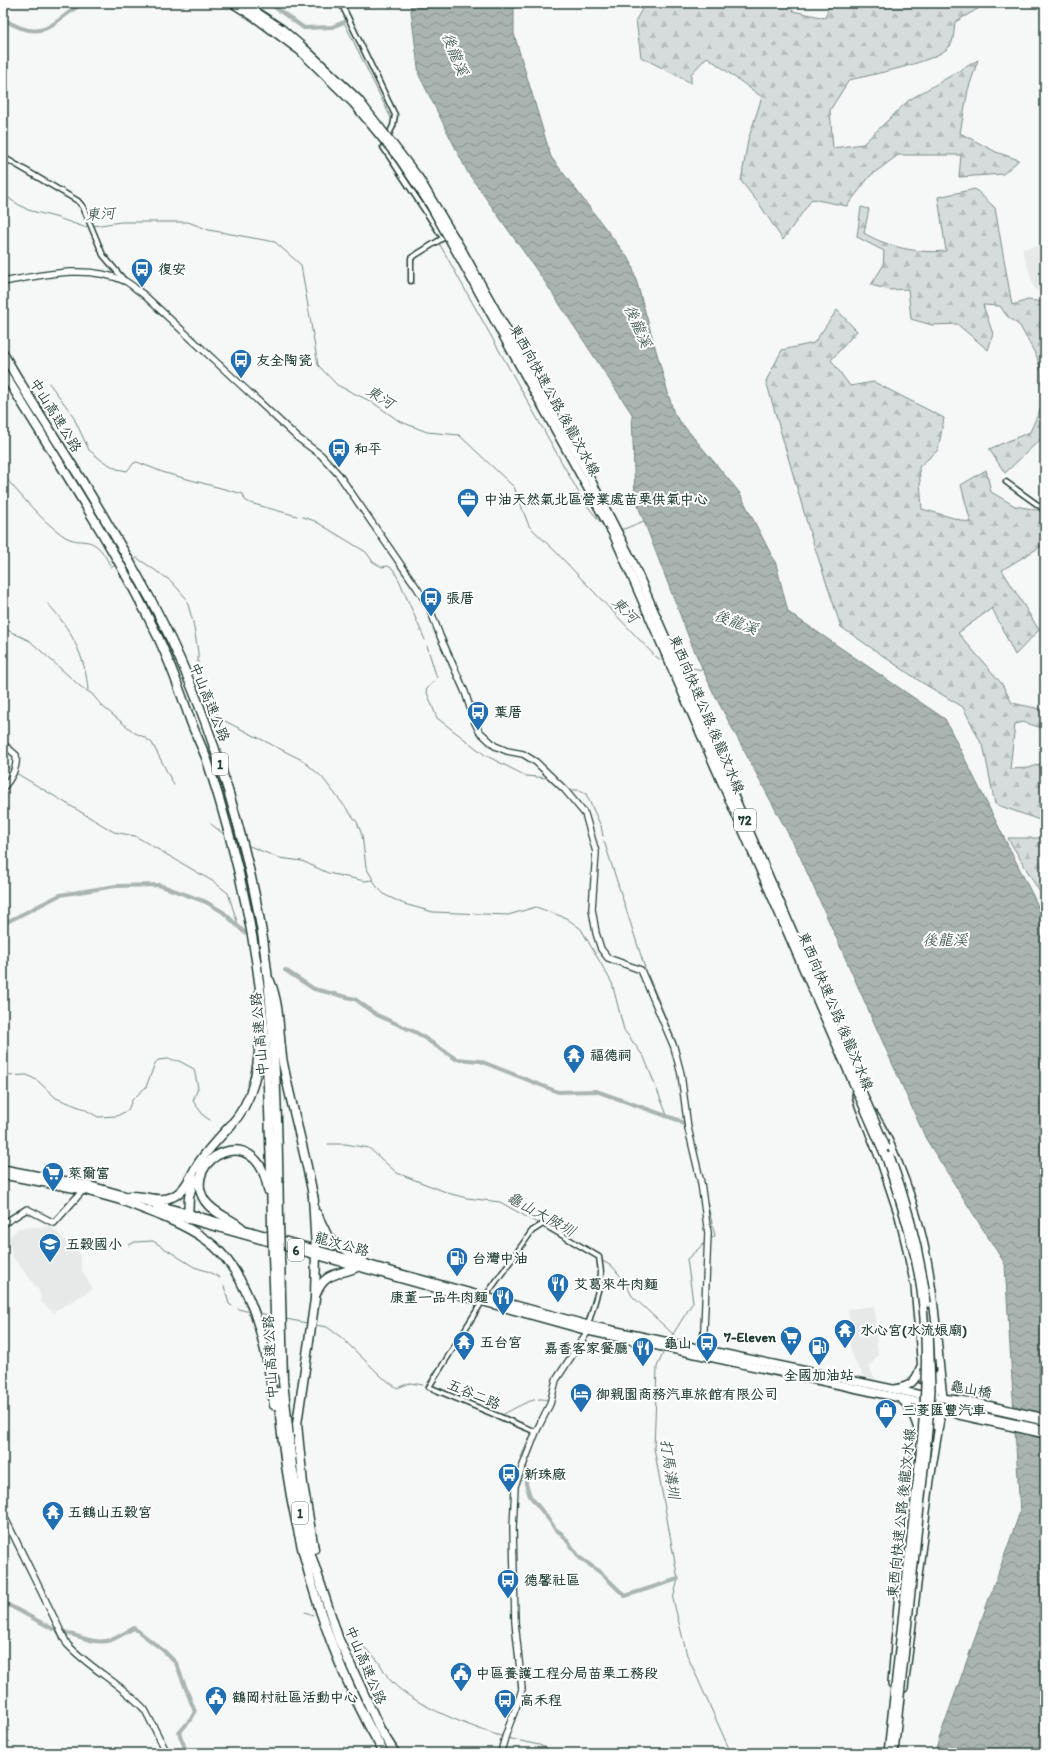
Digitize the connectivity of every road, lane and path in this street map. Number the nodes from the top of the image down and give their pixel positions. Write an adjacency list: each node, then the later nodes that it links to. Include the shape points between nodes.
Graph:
1 (232, 3): 16 (main road, 東西向快速公路 後龍汶水線 / 72, bridge, via 300,51 354,104 400,160 441,226 613,534)
2 (243, 3): 17 (main road, 東西向快速公路 後龍汶水線 / 72, bridge, via 287,34 358,99 419,178 462,250 621,537)
3 (341, 3): 7 (street, via 396,115 383,147 443,238 411,258)
4 (3, 156): 6 (street, via 83,207 103,255)
5 (3, 282): 6 (street, via 76,271 101,274)
6 (126, 282): 38 (street, via 298,438 321,455 339,475 430,609 479,731 496,746 523,754 536,762 585,814 596,852 592,909 601,949 608,958 640,970 674,1047 681,1074 686,1120 701,1183 708,1233)
7 (411, 282)
8 (3, 353): 14 (highway, 中山高速公路 / 1, via 134,569 188,678 218,759 248,863)
9 (3, 372): 15 (highway, 中山高速公路 / 1, via 128,579 179,684 228,829 247,910)
10 (1006, 482): 11 (street)
11 (1045, 510)
12 (3, 744): 13 (street, via 16,755 17,761)
13 (3, 788)
14 (267, 972): 24 (highway, via 276,996 283,1062); 29 (highway, 中山高速公路 / 1, via 275,1063)
15 (262, 1011): 18 (highway, via 257,1075 250,1095 232,1124); 26 (highway, 中山高速公路 / 1)
16 (855, 1087): 40 (main road, bridge, via 859,1106 880,1159 906,1245 915,1286); 56 (main road, 東西向快速公路 後龍汶水線 / 72, bridge, via 886,1158 904,1215 916,1265 925,1329 923,1429)
17 (870, 1109): 39 (main road, bridge, via 888,1137 915,1213 931,1285); 57 (main road, 東西向快速公路 後龍汶水線 / 72, bridge, via 910,1214 925,1285 931,1350 928,1430)
18 (198, 1164): 23 (highway, via 183,1190 177,1195 163,1200 141,1195); 27 (highway, via 189,1197)
19 (3, 1169): 21 (main road, 龍汶公路 / 6)
20 (3, 1175): 21 (main road, 龍汶公路 / 6)
21 (86, 1187): 22 (main road, 龍汶公路 / 6); 28 (street, via 54,1222 27,1209)
22 (111, 1195): 23 (main road, 龍汶公路 / 6); 25 (main road, 龍汶公路 / 6)
23 (130, 1196): 27 (main road, 龍汶公路 / 6)
24 (313, 1196): 31 (highway); 33 (highway, via 320,1222 328,1237)
25 (122, 1200): 27 (main road, 龍汶公路 / 6); 53 (highway, via 196,1234 214,1246 229,1263 244,1288 258,1322 270,1372 276,1420)
26 (272, 1206): 29 (highway, 中山高速公路 / 1); 30 (highway, via 265,1175 253,1157 233,1151 213,1157 202,1171 200,1185 203,1196 216,1212)
27 (189, 1216): 30 (main road, 龍汶公路 / 6); 31 (main road, 龍汶公路 / 6)
28 (3, 1224)
29 (276, 1225): 32 (highway, 中山高速公路 / 1, bridge)
30 (242, 1228): 31 (main road, 龍汶公路 / 6)
31 (316, 1253): 33 (main road, 龍汶公路 / 6); 34 (main road, 龍汶公路 / 6); 35 (highway)
32 (276, 1255): 53 (highway, 中山高速公路 / 1, via 275,1337); 55 (highway, 中山高速公路 / 1, via 289,1438 300,1509)
33 (365, 1263): 36 (main road, 龍汶公路 / 6)
34 (357, 1267): 35 (highway, via 328,1277); 36 (main road, 龍汶公路 / 6)
35 (315, 1298): 55 (highway, via 297,1424 303,1484)
36 (483, 1300): 37 (main road, 龍汶公路 / 6); 37 (street, via 532,1231 543,1224 599,1257 600,1284); 51 (street, 五谷二路, via 429,1387)
37 (588, 1328): 38 (main road, 龍汶公路 / 6); 51 (street, via 556,1380 550,1404)
38 (704, 1352): 41 (main road, 6); 43 (main road, 6)
39 (939, 1365): 42 (main road); 44 (main road)
40 (921, 1366): 41 (main road, via 916,1378 908,1386); 44 (main road)
41 (895, 1389): 44 (main road, 6)
42 (943, 1397): 44 (main road, 龜山橋 / 6); 46 (main road, 龜山橋 / 6)
43 (902, 1399): 44 (main road, 6); 48 (main road, via 908,1404)
44 (929, 1400): 45 (main road, 6); 47 (street, 龜山橋); 48 (main road); 50 (main road)
45 (942, 1407): 49 (street, 龜山橋); 50 (main road); 52 (main road, 龜山橋 / 6, via 959,1415)
46 (1045, 1418)
47 (1045, 1422)
48 (918, 1429): 56 (main road, via 898,1604 892,1683)
49 (1045, 1429)
50 (937, 1430): 57 (main road, via 903,1697)
51 (534, 1432): 61 (street, via 515,1486 515,1622 522,1689 504,1737)
52 (1045, 1434)
53 (284, 1448): 59 (highway, 中山高速公路 / 1, via 292,1508 328,1634 344,1676)
54 (3, 1514): 58 (street, via 67,1644 140,1704)
55 (317, 1571): 60 (highway, 中山高速公路 / 1, via 348,1663)
56 (894, 1699): 62 (main road, 東西向快速公路 後龍汶水線 / 72, bridge)
57 (898, 1712): 63 (main road, 東西向快速公路 後龍汶水線 / 72, bridge)
58 (167, 1753)
59 (384, 1753)
60 (394, 1753)
61 (501, 1753)
62 (888, 1753)
63 (894, 1753)

